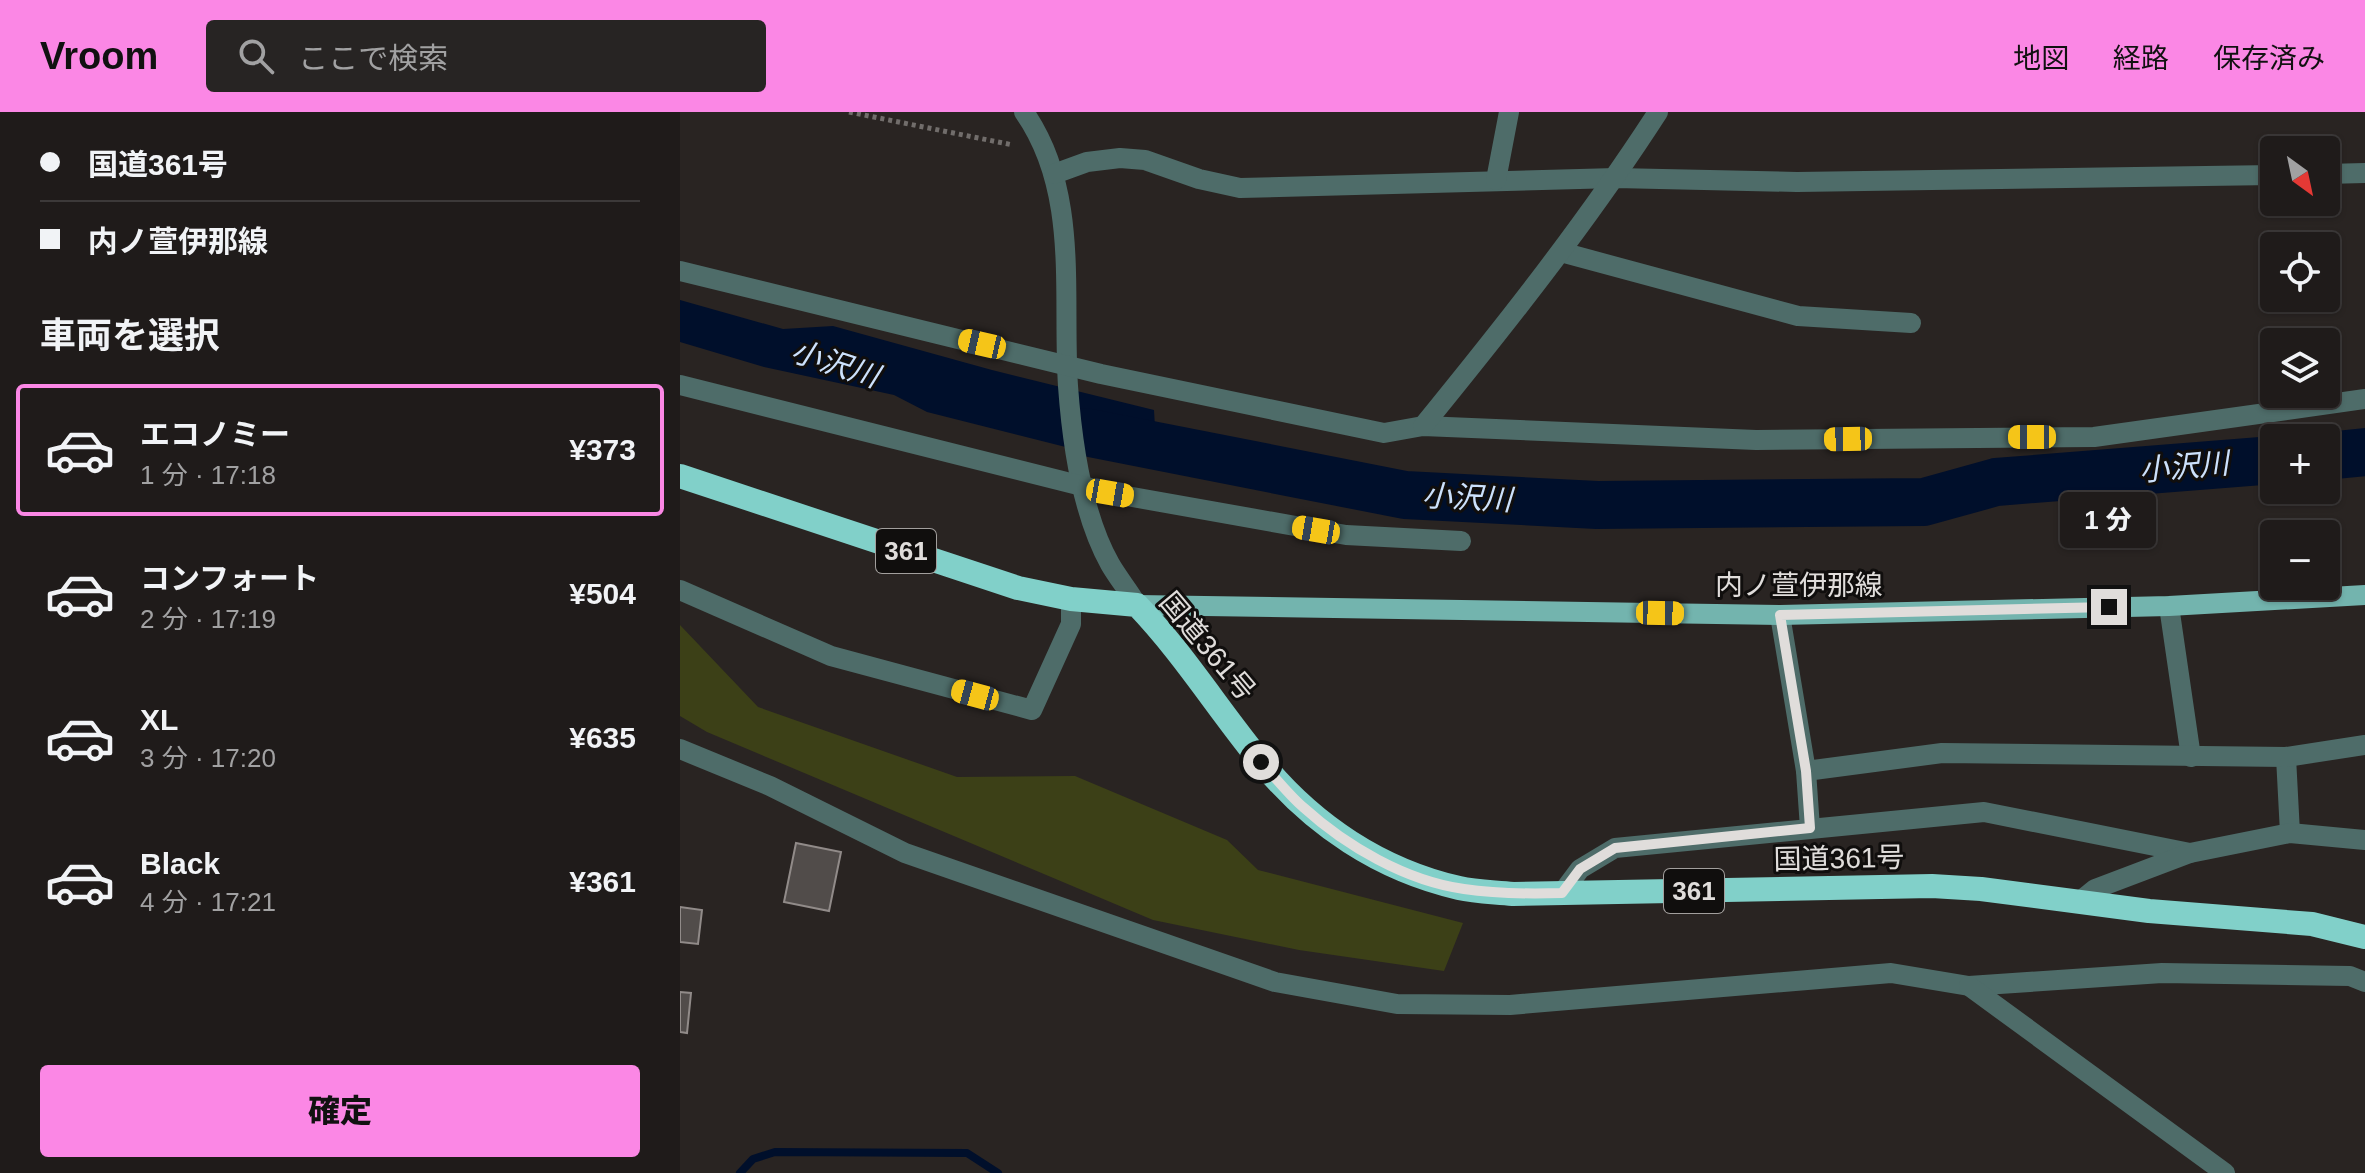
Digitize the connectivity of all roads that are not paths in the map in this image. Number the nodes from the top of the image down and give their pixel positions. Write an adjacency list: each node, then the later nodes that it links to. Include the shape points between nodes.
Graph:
1 (1024, 112): 5 (street)
2 (1509, 112): 9 (street)
3 (1658, 112): 8 (street)
4 (2365, 173): 6 (street)
5 (1054, 174): 9 (street, via 1120,158 1145,160 1240,188); 13 (street, via 1065,252)
6 (2340, 174)
7 (2260, 175): 8 (street, via 1797,182)
8 (1616, 178): 9 (street); 10 (street)
9 (1496, 180)
10 (1561, 252): 12 (street, via 1798,316); 16 (street)
11 (680, 271): 13 (street)
12 (1911, 323)
13 (1068, 375): 16 (street, via 1116,378 1384,433); 18 (street)
14 (680, 385): 18 (street)
15 (2365, 399): 16 (street, via 2094,437 1756,440)
16 (1423, 426)
17 (680, 476): 22 (highway, 国道361号 / 361, via 1018,588)
18 (1081, 478): 19 (street, via 1346,535); 23 (street, via 1109,563)
19 (1461, 541)
20 (680, 590): 22 (street, via 831,656 1032,710 1071,624)
21 (2365, 595): 24 (main road, 内ノ萱伊那線)
22 (1071, 599): 23 (highway, 国道361号 / 361)
23 (1137, 605): 25 (main road, 内ノ萱伊那線); 35 (highway, 国道361号 / 361, via 1165,633 1261,762 1301,806 1334,832 1411,874 1461,889)
24 (2169, 606): 25 (main road, 内ノ萱伊那線); 28 (street)
25 (1780, 615): 30 (street)
26 (2365, 745): 29 (street)
27 (680, 749): 39 (street, via 770,786 905,853 1275,982 1397,1004 1482,1005 1891,973)
28 (2191, 757): 29 (street); 30 (street, via 1942,753)
29 (2286, 757): 32 (street)
30 (1806, 771): 31 (street)
31 (1810, 828): 34 (street, via 1984,812); 35 (street, via 1615,848 1580,869)
32 (2290, 833): 33 (street); 34 (street)
33 (2365, 840)
34 (2190, 853): 36 (street, via 2095,889)
35 (1562, 893): 36 (highway, 国道361号 / 361, via 1932,886)
36 (2079, 902): 37 (highway, 国道361号 / 361, via 2312,924)
37 (2365, 937)
38 (2365, 982): 39 (street, via 2350,976 2162,973)
39 (1969, 986): 40 (street)
40 (2225, 1173)

